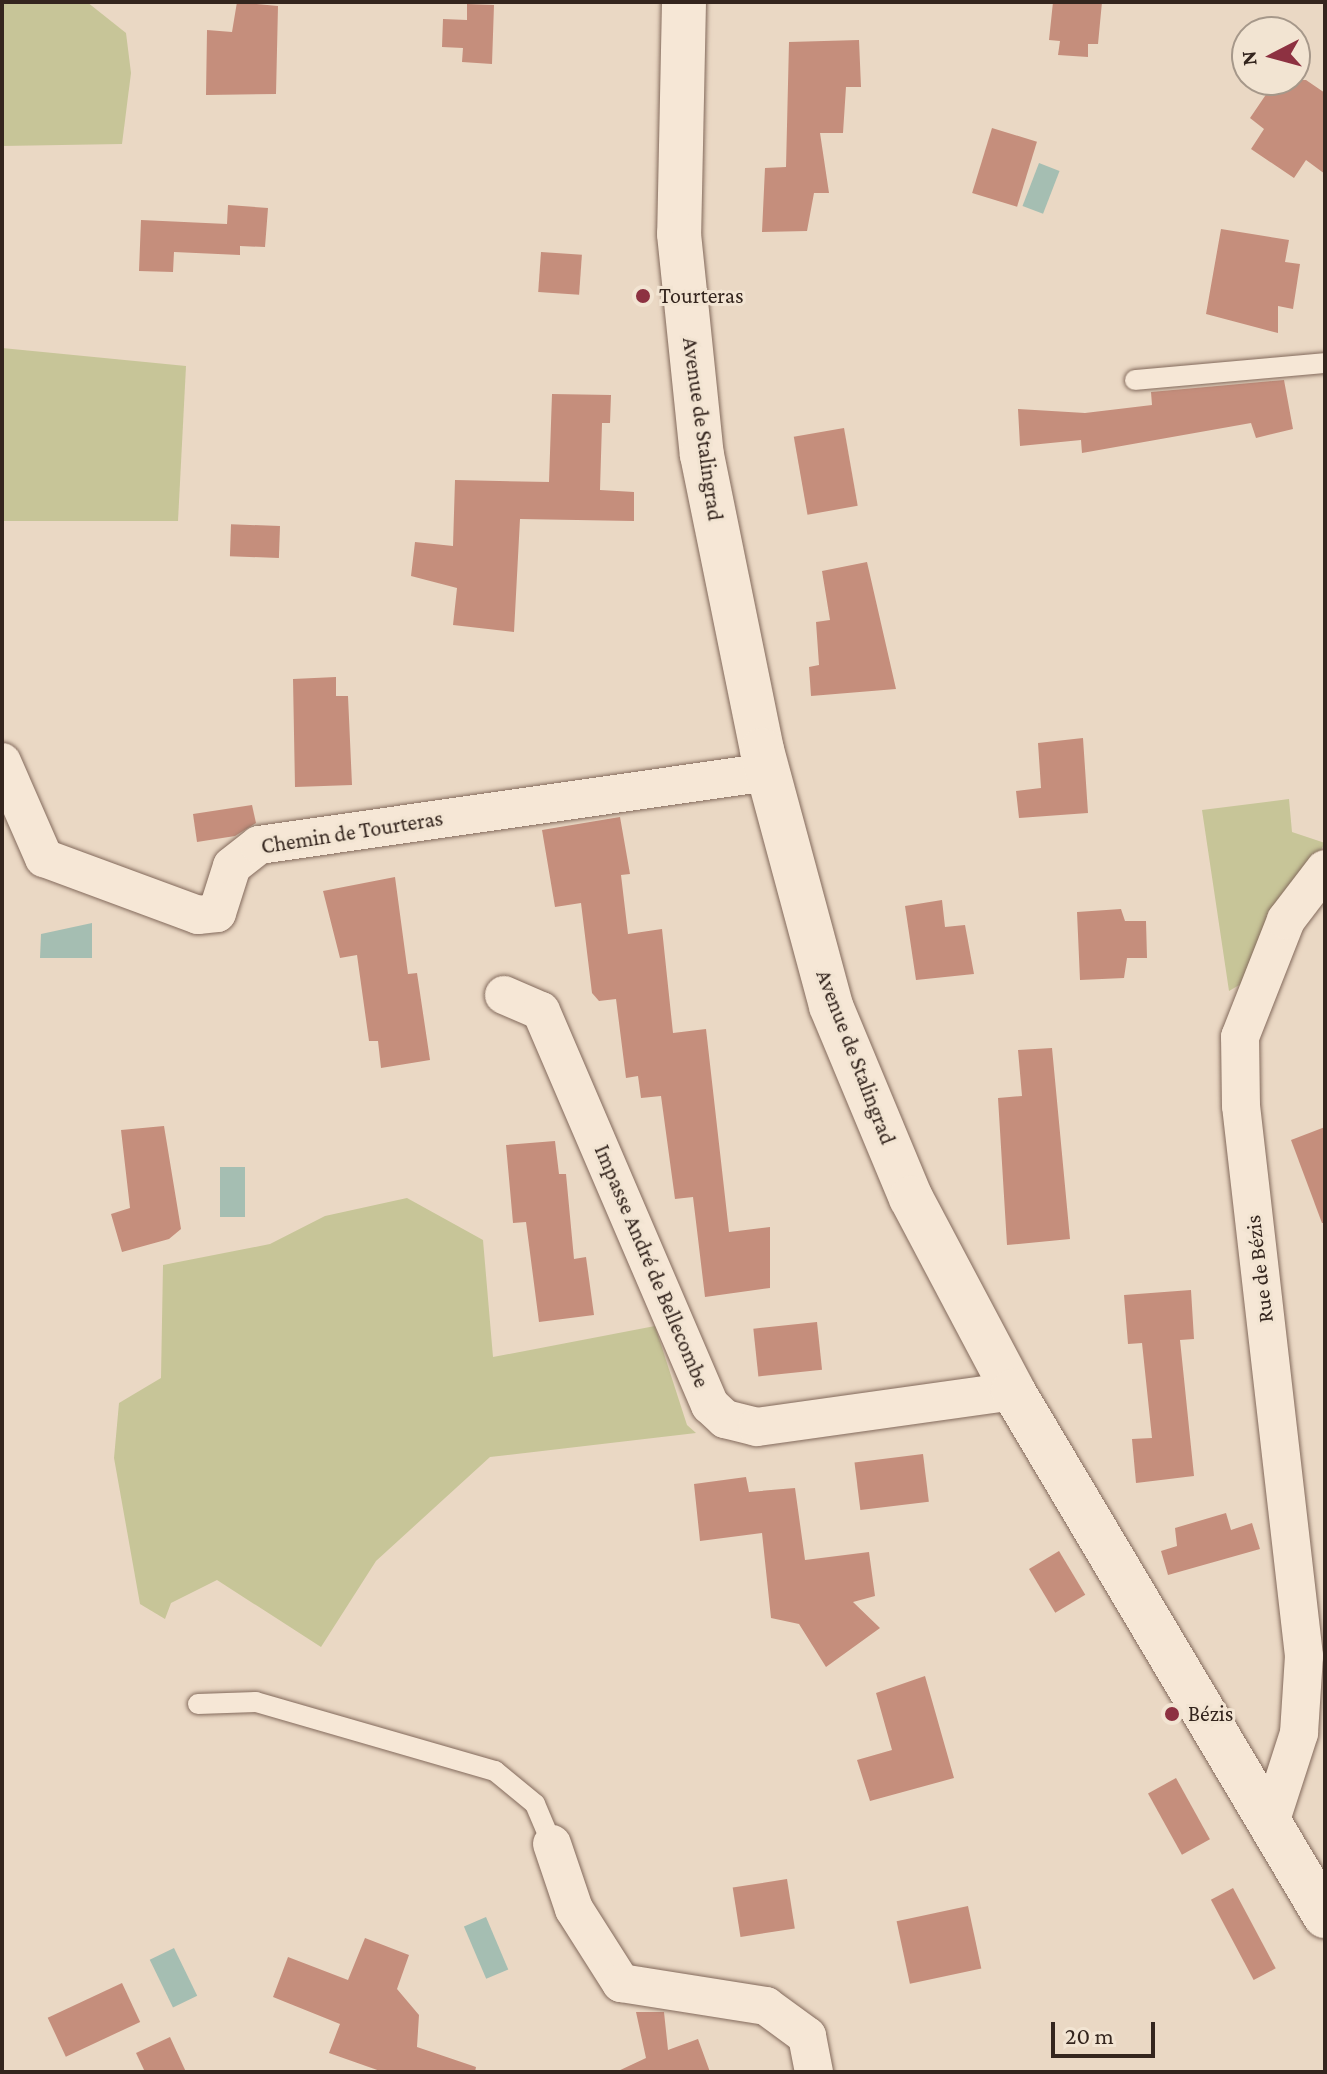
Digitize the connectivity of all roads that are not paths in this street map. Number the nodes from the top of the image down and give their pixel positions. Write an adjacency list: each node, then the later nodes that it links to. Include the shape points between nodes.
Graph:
1 (684, 2): 5 (main road, Avenue de Stalingrad, via 679,234 702,455)
2 (1325, 363): 3 (lane)
3 (1135, 380)
4 (2, 762): 5 (street, Chemin de Tourteras, via 44,858 198,915 217,913 232,866 259,845)
5 (768, 772): 8 (main road, Avenue de Stalingrad, via 831,1006 911,1198)
6 (1325, 869): 9 (street, Rue de Bézis, via 1286,920 1240,1037 1241,1106)
7 (504, 995): 8 (street, Impasse André de Bellecombe, via 541,1011 710,1405 725,1419 757,1427)
8 (1013, 1391): 11 (main road, Avenue de Stalingrad)
9 (1311, 1666): 11 (street, via 1278,1741); 12 (street, Rue de Bézis, via 1299,1733)
10 (198, 1704): 13 (lane, via 256,1702 495,1771 535,1804)
11 (1239, 1770): 12 (main road, Avenue de Stalingrad)
12 (1270, 1823): 14 (main road, Avenue de Stalingrad)
13 (552, 1844): 15 (street, via 574,1909 621,1983 766,2006 807,2036)
14 (1325, 1916)
15 (814, 2072)

